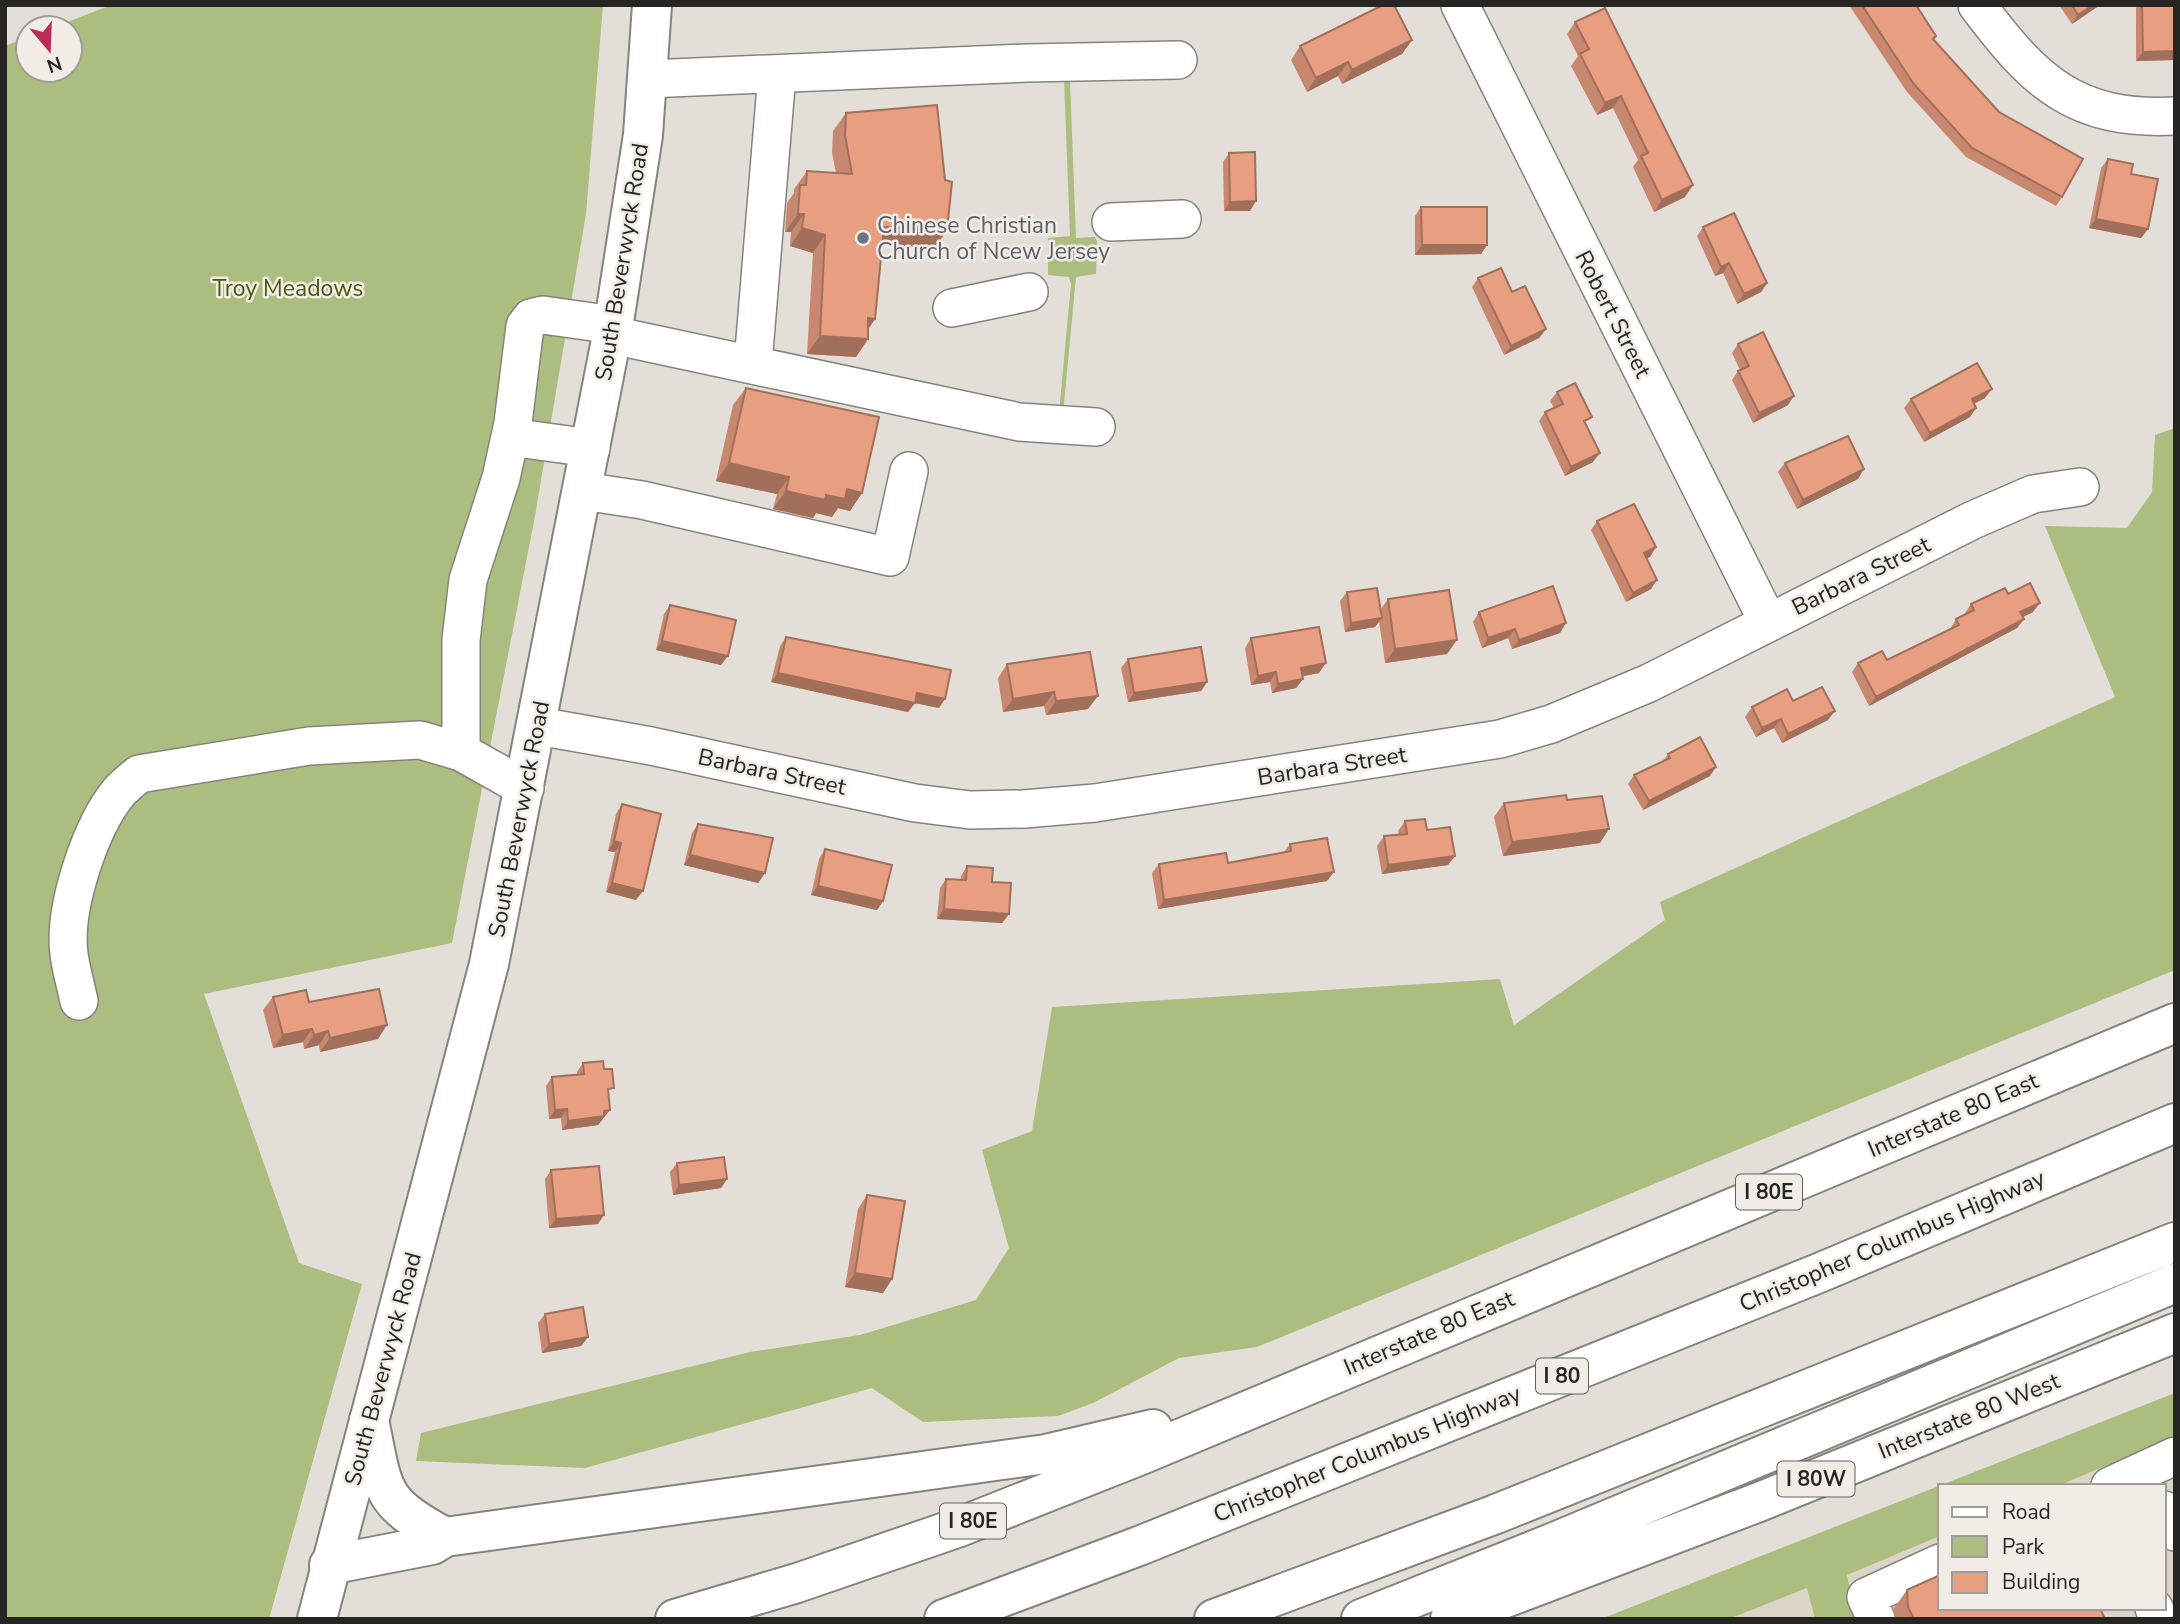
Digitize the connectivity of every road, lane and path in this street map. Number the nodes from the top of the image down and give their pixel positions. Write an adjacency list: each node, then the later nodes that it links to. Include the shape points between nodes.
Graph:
1 (652, 5): 6 (main road, South Beverwyck Road)
2 (1460, 5): 20 (street, Robert Street)
3 (1978, 5): 7 (street, via 2020,60 2077,102 2110,113)
4 (1178, 60): 5 (street)
5 (777, 74): 6 (street); 13 (street)
6 (648, 79): 12 (main road, South Beverwyck Road)
7 (2175, 116)
8 (1182, 219): 9 (street)
9 (1111, 222)
10 (1029, 292): 11 (street)
11 (952, 308)
12 (613, 330): 13 (street); 15 (street, via 543,315 531,318 525,326); 16 (main road, South Beverwyck Road)
13 (753, 363): 14 (street, via 1018,422)
14 (1096, 428)
15 (510, 437): 16 (street); 22 (street, via 468,580 461,640)
16 (591, 448): 19 (main road, South Beverwyck Road)
17 (909, 471): 19 (street, via 890,557 642,500)
18 (2080, 487): 20 (street, Barbara Street, via 2021,499)
19 (583, 491): 21 (main road, South Beverwyck Road)
20 (1768, 622): 21 (street, Barbara Street, via 1606,702 1500,739 1095,803 970,810 915,803)
21 (538, 726): 23 (main road, South Beverwyck Road)
22 (461, 752): 23 (street); 24 (street, via 420,740 309,746 139,774 118,793 95,834 78,884 68,952)
23 (525, 788): 31 (main road, South Beverwyck Road, via 458,1091)
24 (79, 1001)
25 (2175, 1023): 30 (main road, Interstate 80 East / I 80E)
26 (2175, 1123): 42 (main road, Christopher Columbus Highway / I 80, via 1793,1283 1139,1546)
27 (2175, 1242): 43 (main road, via 1496,1514)
28 (2175, 1283): 44 (main road)
29 (2175, 1333): 39 (main road, Interstate 80 West / I 80W, via 1759,1502)
30 (1263, 1402): 36 (main road, via 1046,1454); 41 (main road, Interstate 80 East / I 80E, via 957,1528)
31 (369, 1420): 36 (main road, via 381,1477 392,1502); 38 (main road, South Beverwyck Road)
32 (2158, 1471): 33 (street)
33 (2116, 1484)
34 (2166, 1514): 35 (street)
35 (2175, 1532)
36 (445, 1537): 38 (main road, via 432,1545)
37 (1938, 1564): 45 (street, via 1866,1597)
38 (329, 1565): 40 (main road, South Beverwyck Road)
39 (1452, 1618)
40 (317, 1619)
41 (675, 1619)
42 (944, 1619)
43 (1214, 1619)
44 (1362, 1619)
45 (1876, 1619)

